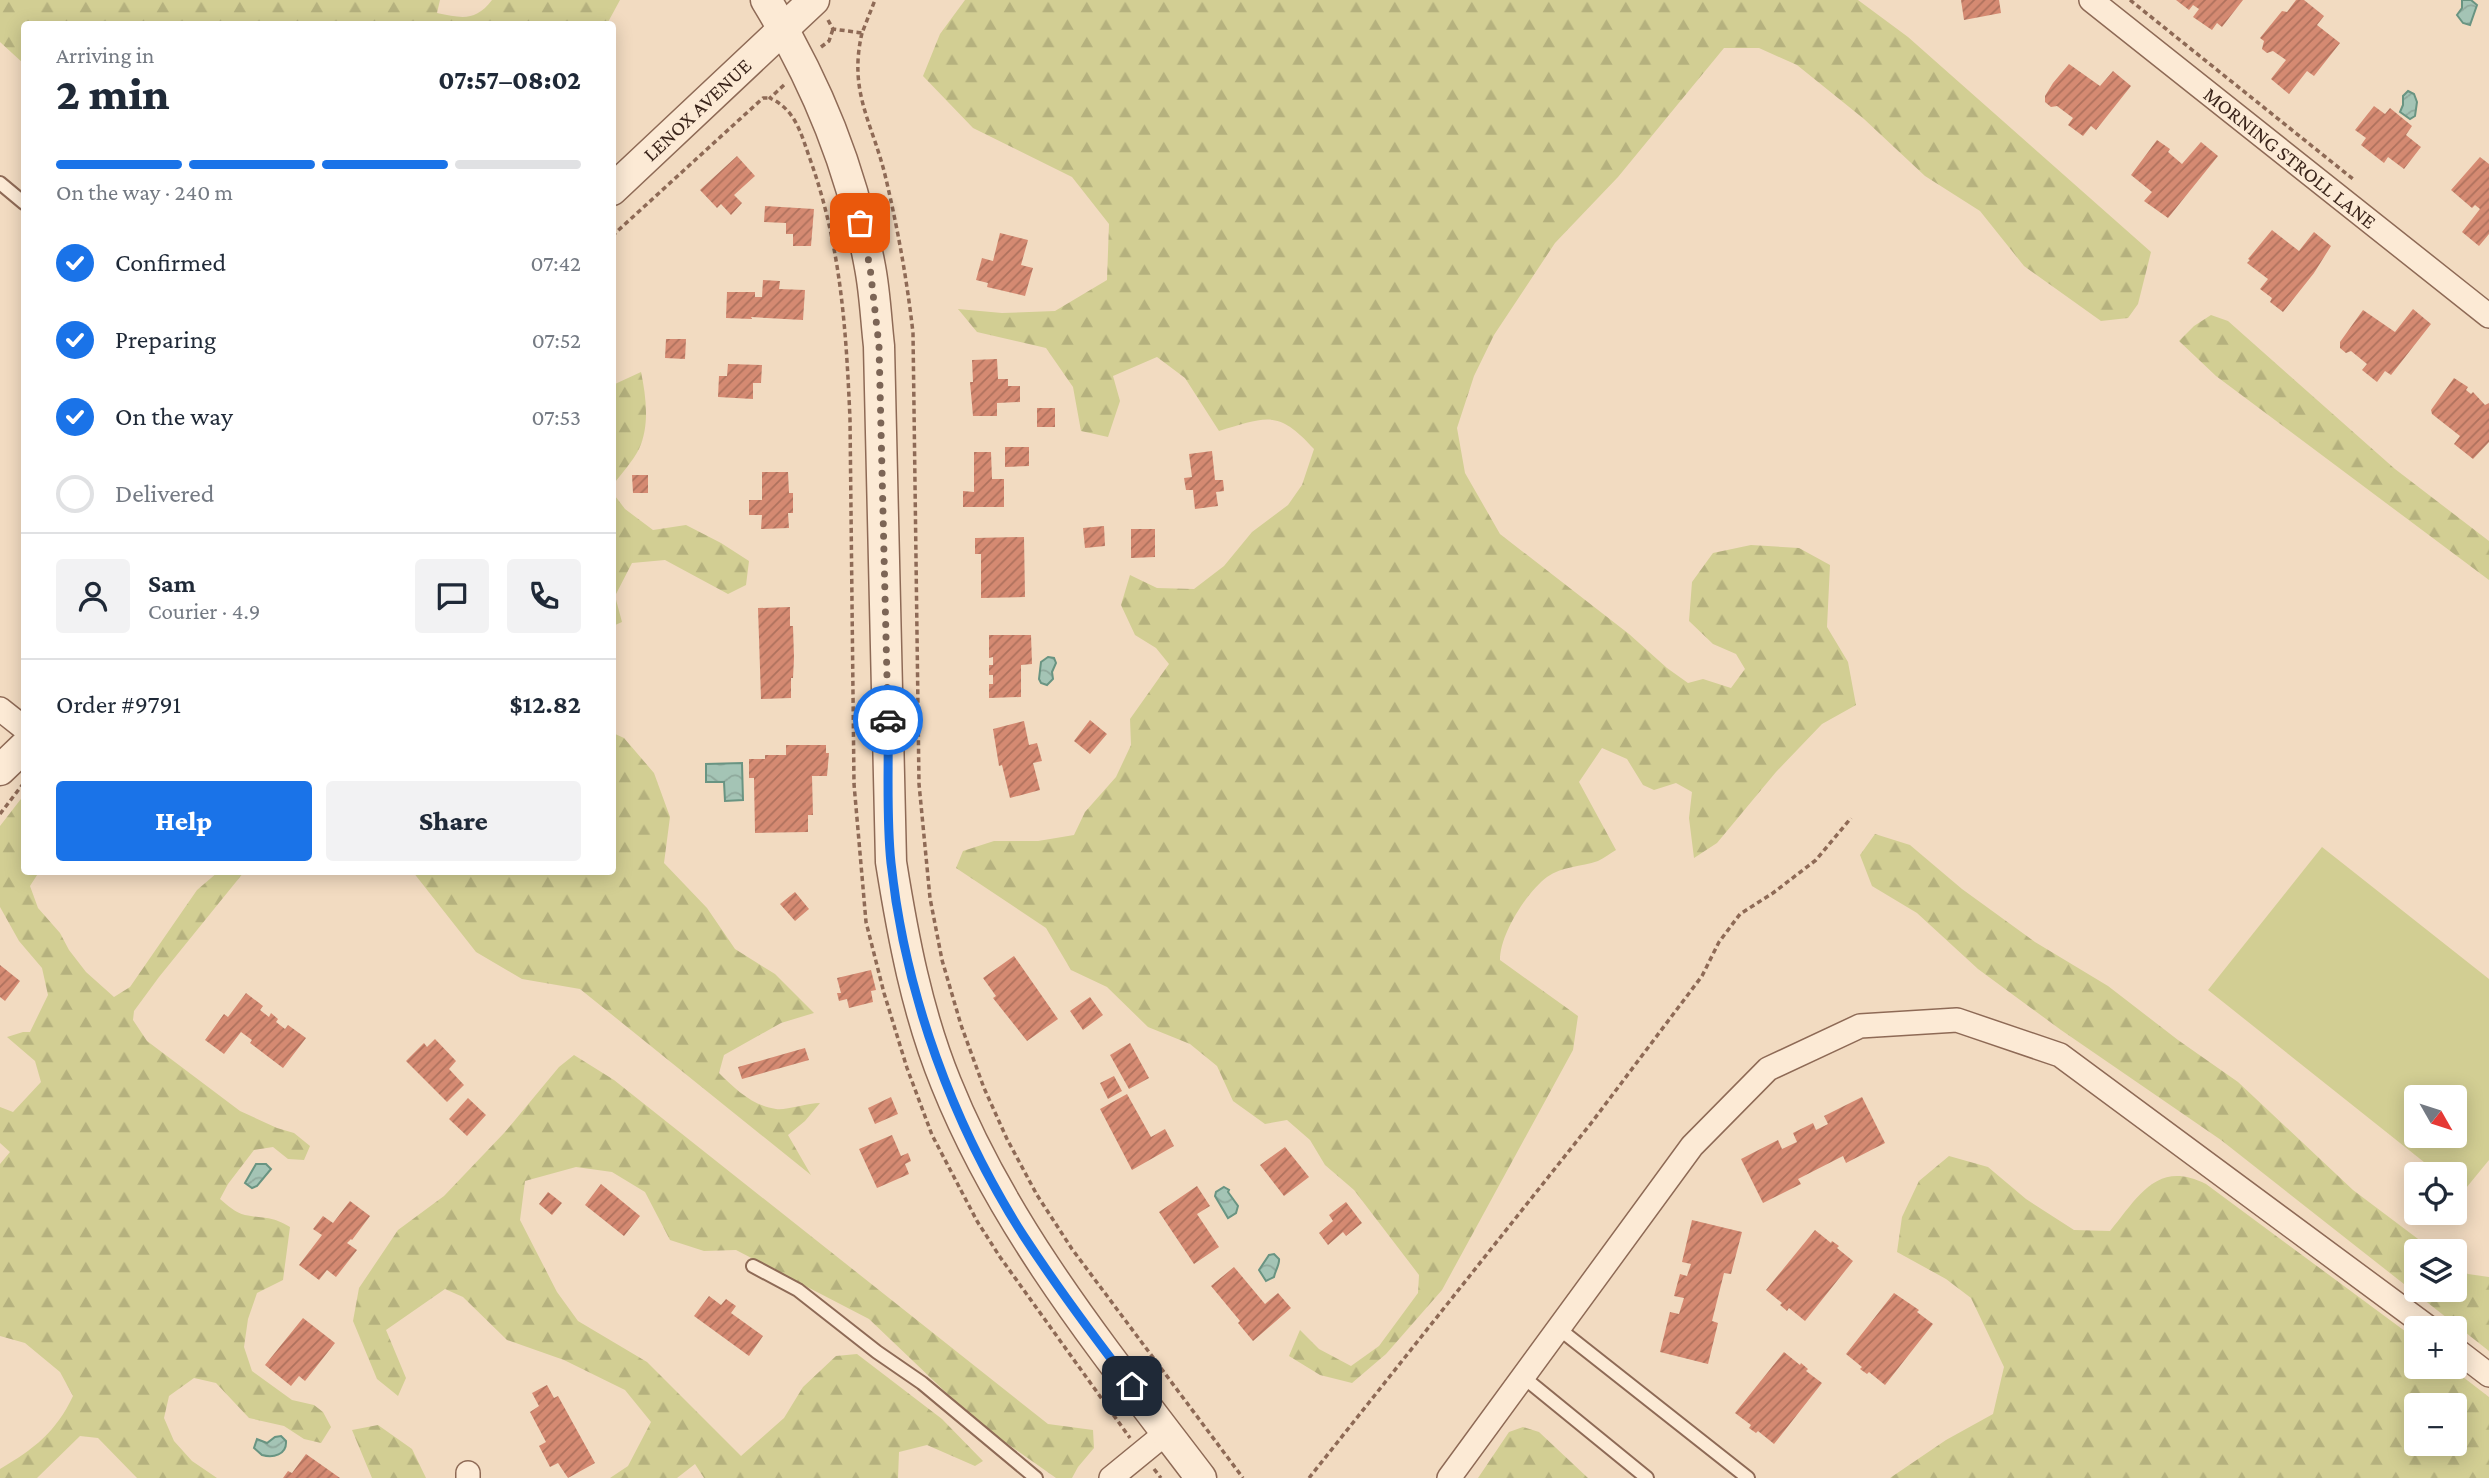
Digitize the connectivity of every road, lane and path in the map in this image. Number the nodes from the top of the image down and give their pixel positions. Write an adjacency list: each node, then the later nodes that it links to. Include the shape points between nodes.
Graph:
1 (766, 0): 6 (street)
2 (875, 0): 7 (path)
3 (2091, 0): 14 (street, MORNING STROLL LANE)
4 (2130, 0): 10 (path)
5 (818, 5): 6 (street, LENOX AVENUE); 7 (path, via 834,29)
6 (783, 28): 11 (street, LENOX AVENUE); 28 (street, via 827,114 843,157 870,267 879,346 891,862 917,994 944,1080 994,1185 1023,1235)
7 (863, 33): 32 (path, via 858,53 859,96 899,233 912,332 919,784 930,898 942,960 984,1088 1037,1195)
8 (770, 98): 13 (path, via 763,98)
9 (0, 183): 12 (lane)
10 (2360, 184)
11 (616, 186)
12 (21, 200)
13 (616, 232)
14 (2489, 316)
15 (0, 709): 16 (street)
16 (21, 725)
17 (21, 750): 18 (street)
18 (0, 770)
19 (21, 787): 20 (path)
20 (0, 814)
21 (1851, 818): 33 (path, via 1816,860 1740,914 1702,976 1592,1122)
22 (753, 1266): 29 (lane, via 798,1290 922,1383)
23 (2413, 1316): 24 (street, via 2060,1055 1957,1020 1860,1026 1768,1069 1692,1146)
24 (1558, 1328): 27 (street); 36 (lane)
25 (2467, 1358): 26 (street)
26 (2489, 1375)
27 (1522, 1376): 34 (street); 35 (lane)
28 (1166, 1433): 30 (street); 31 (street)
29 (1036, 1478)
30 (1111, 1478)
31 (1201, 1478)
32 (1243, 1478)
33 (1309, 1478)
34 (1449, 1478)
35 (1647, 1478)
36 (1748, 1478)

